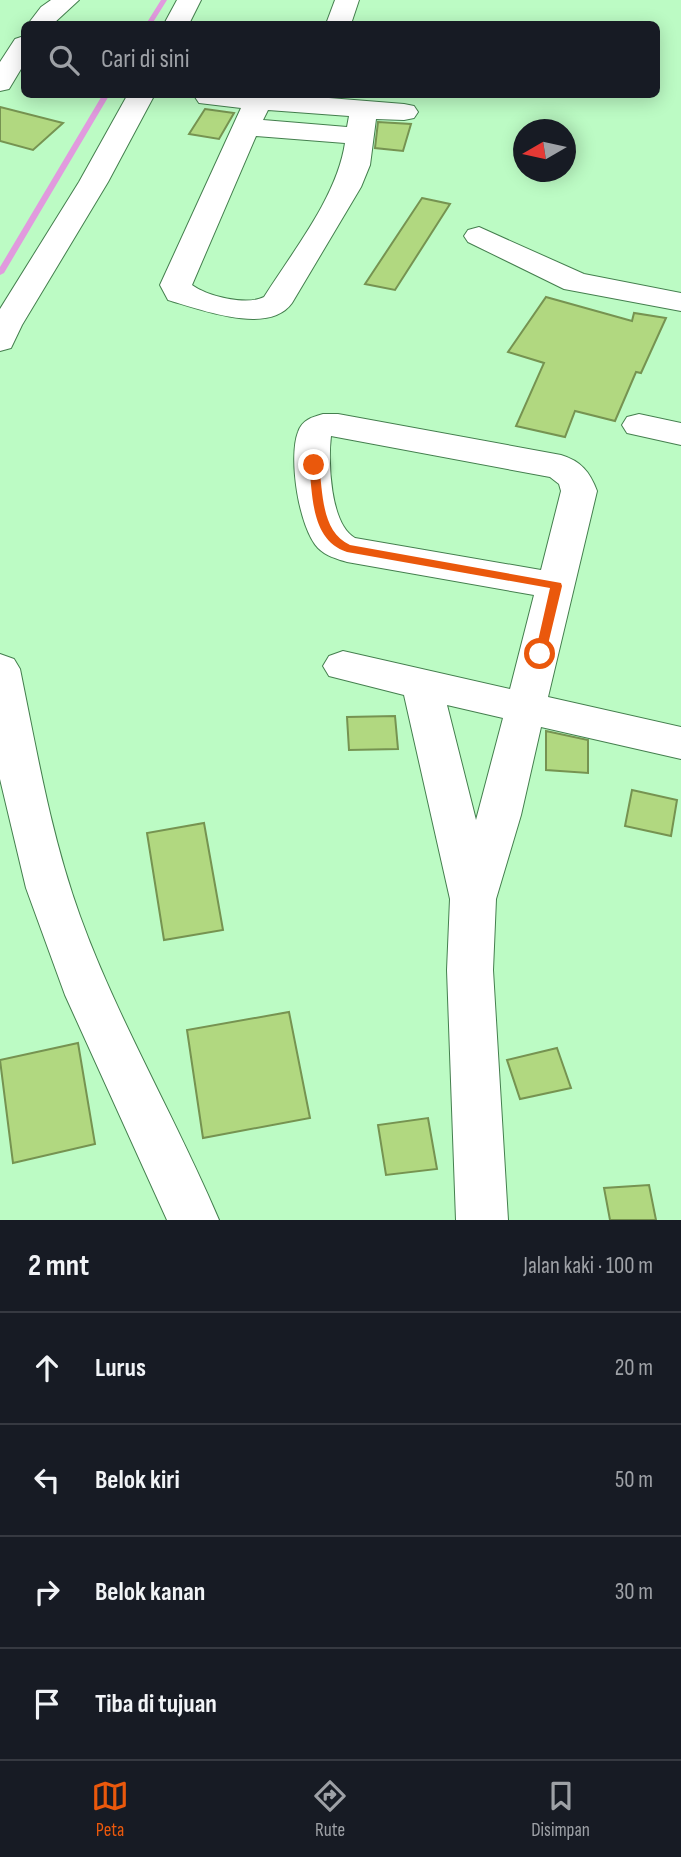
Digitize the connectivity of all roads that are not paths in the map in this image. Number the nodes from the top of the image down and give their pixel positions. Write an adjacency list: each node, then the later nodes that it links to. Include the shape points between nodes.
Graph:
1 (67, 0): 4 (street)
2 (189, 0): 5 (street)
3 (347, 0): 6 (street)
4 (42, 21)
5 (178, 21)
6 (341, 21)
7 (21, 49): 8 (street)
8 (0, 83)
9 (140, 98): 17 (street)
10 (211, 98): 13 (street)
11 (316, 99): 13 (street); 14 (street)
12 (404, 112): 14 (street)
13 (253, 114): 14 (street); 14 (street, via 175,287 181,294 248,310 276,303 347,187 356,165)
14 (362, 123)
15 (479, 236): 16 (street, via 575,282)
16 (681, 302)
17 (0, 341)
18 (639, 425): 19 (street)
19 (681, 435)
20 (557, 586): 20 (street, via 579,491 569,471 338,425 323,425 315,431 314,465 322,519 337,544); 24 (street)
21 (343, 666): 23 (street)
22 (0, 669): 27 (street, via 37,844 58,916 84,984)
23 (421, 683): 24 (street); 26 (street)
24 (527, 706): 25 (street); 26 (street)
25 (681, 743)
26 (473, 899): 28 (street, via 470,970)
27 (193, 1220)
28 (482, 1220)

